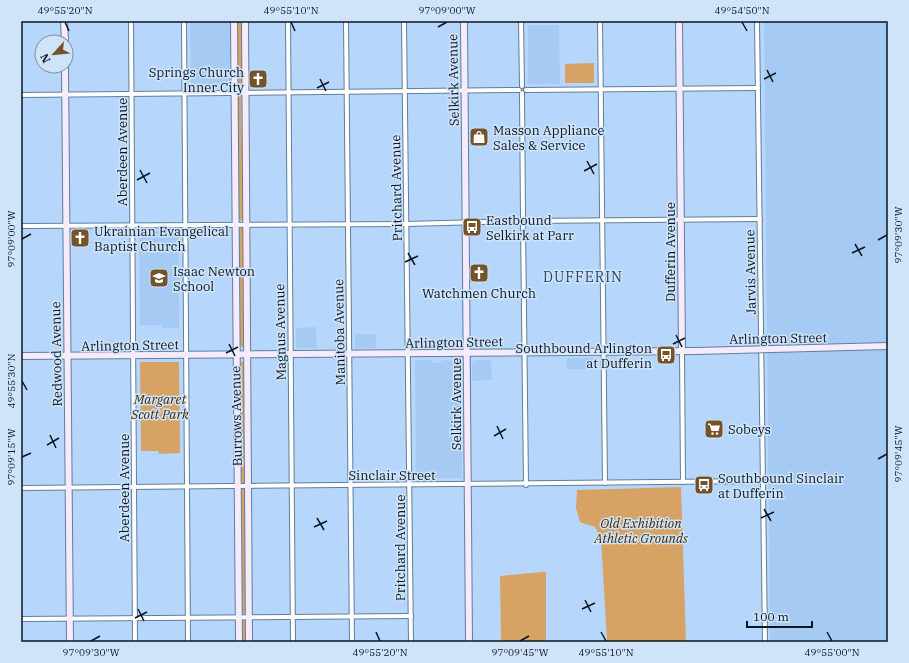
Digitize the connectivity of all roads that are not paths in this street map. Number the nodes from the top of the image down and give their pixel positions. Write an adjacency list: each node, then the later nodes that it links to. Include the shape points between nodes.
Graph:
1 (64, 21): 14 (street)
2 (131, 21): 28 (street, Aberdeen Avenue)
3 (184, 21): 25 (street)
4 (234, 21): 26 (street, Burrows Avenue)
5 (244, 21): 21 (street, Burrows Avenue)
6 (288, 21): 22 (street, Magnus Avenue)
7 (346, 21): 23 (street, Manitoba Avenue)
8 (404, 21): 24 (street, Pritchard Avenue)
9 (464, 21): 18 (street, Selkirk Avenue)
10 (521, 21): 19 (street)
11 (600, 21): 20 (street)
12 (679, 21): 17 (street, Dufferin Avenue)
13 (757, 21): 16 (street, Jarvis Avenue)
14 (65, 34)
15 (65, 74): 27 (street, Redwood Avenue)
16 (758, 88): 17 (street); 30 (street, Jarvis Avenue)
17 (680, 89): 20 (street); 32 (street, Dufferin Avenue)
18 (464, 90): 19 (street); 24 (street); 34 (street, Selkirk Avenue)
19 (522, 90): 20 (street); 33 (street)
20 (601, 90): 31 (street)
21 (245, 92): 22 (street); 26 (street); 39 (street, Burrows Avenue)
22 (288, 92): 23 (street); 35 (street, Magnus Avenue)
23 (346, 92): 24 (street); 36 (street, Manitoba Avenue)
24 (405, 92): 40 (street, Pritchard Avenue)
25 (184, 93): 26 (street); 28 (street); 37 (street)
26 (235, 93): 38 (street, Burrows Avenue)
27 (65, 94): 28 (street); 29 (street); 41 (street, Redwood Avenue)
28 (132, 94): 42 (street, Aberdeen Avenue)
29 (21, 95)
30 (760, 219): 32 (street); 58 (street, Jarvis Avenue)
31 (602, 220): 32 (street); 33 (street); 47 (street)
32 (681, 220): 45 (street, Dufferin Avenue)
33 (523, 221): 34 (street); 46 (street)
34 (466, 222): 40 (street); 48 (street, Selkirk Avenue)
35 (289, 223): 36 (street); 39 (street); 54 (street, Magnus Avenue)
36 (348, 223): 40 (street); 49 (street, Manitoba Avenue)
37 (185, 224): 38 (street); 42 (street); 51 (street)
38 (236, 224): 39 (street); 52 (street, Burrows Avenue)
39 (246, 224): 53 (street, Burrows Avenue)
40 (406, 224): 50 (street, Pritchard Avenue)
41 (66, 225): 42 (street); 43 (street); 56 (street, Redwood Avenue)
42 (132, 225): 57 (street, Aberdeen Avenue)
43 (21, 226)
44 (888, 346): 45 (street, Arlington Street, bridge)
45 (682, 351): 47 (street, Arlington Street); 59 (street, Dufferin Avenue)
46 (525, 352): 47 (street, Arlington Street); 48 (street, Arlington Street); 62 (street)
47 (604, 352): 60 (street)
48 (467, 353): 50 (street, Arlington Street); 61 (street, Selkirk Avenue)
49 (349, 354): 50 (street, Arlington Street); 54 (street, Arlington Street); 68 (street, Manitoba Avenue)
50 (408, 354): 63 (street, Pritchard Avenue)
51 (186, 355): 52 (street, Arlington Street); 57 (street, Arlington Street); 64 (street)
52 (237, 355): 53 (street, Arlington Street); 65 (street, Burrows Avenue)
53 (246, 355): 54 (street, Arlington Street); 66 (street, Burrows Avenue)
54 (291, 355): 67 (street, Magnus Avenue)
55 (21, 356): 56 (street, Arlington Street)
56 (67, 356): 57 (street, Arlington Street); 69 (street, Redwood Avenue)
57 (133, 356): 70 (street, Aberdeen Avenue)
58 (762, 481): 59 (street, Sinclair Street); 90 (street, Jarvis Avenue)
59 (683, 482): 60 (street, Sinclair Street)
60 (605, 483): 62 (street, Sinclair Street)
61 (468, 484): 62 (street, Sinclair Street); 63 (street, Sinclair Street); 89 (street, Selkirk Avenue)
62 (526, 484)
63 (410, 485): 68 (street, Sinclair Street); 73 (street, Pritchard Avenue)
64 (187, 486): 65 (street, Sinclair Street); 70 (street, Sinclair Street); 74 (street)
65 (238, 486): 66 (street, Sinclair Street); 75 (street, Burrows Avenue)
66 (249, 486): 67 (street, Sinclair Street); 80 (street, Burrows Avenue)
67 (292, 486): 68 (street, Sinclair Street); 76 (street, Magnus Avenue)
68 (351, 486): 72 (street, Manitoba Avenue)
69 (68, 487): 70 (street, Sinclair Street); 71 (street, Sinclair Street); 78 (street, Redwood Avenue)
70 (134, 487): 79 (street, Aberdeen Avenue)
71 (21, 488)
72 (352, 616): 73 (street); 76 (street); 87 (street, Manitoba Avenue)
73 (411, 616): 88 (street, Pritchard Avenue)
74 (188, 617): 75 (street); 79 (street); 83 (street)
75 (239, 617): 80 (street); 84 (street, Burrows Avenue)
76 (292, 617): 80 (street); 86 (street, Magnus Avenue)
77 (21, 618): 78 (street)
78 (70, 618): 79 (street); 81 (street, Redwood Avenue)
79 (135, 618): 82 (street, Aberdeen Avenue)
80 (249, 618): 85 (street, Burrows Avenue)
81 (70, 642)
82 (136, 642)
83 (188, 642)
84 (239, 642)
85 (249, 642)
86 (293, 642)
87 (352, 642)
88 (411, 642)
89 (469, 642)
90 (765, 642)

